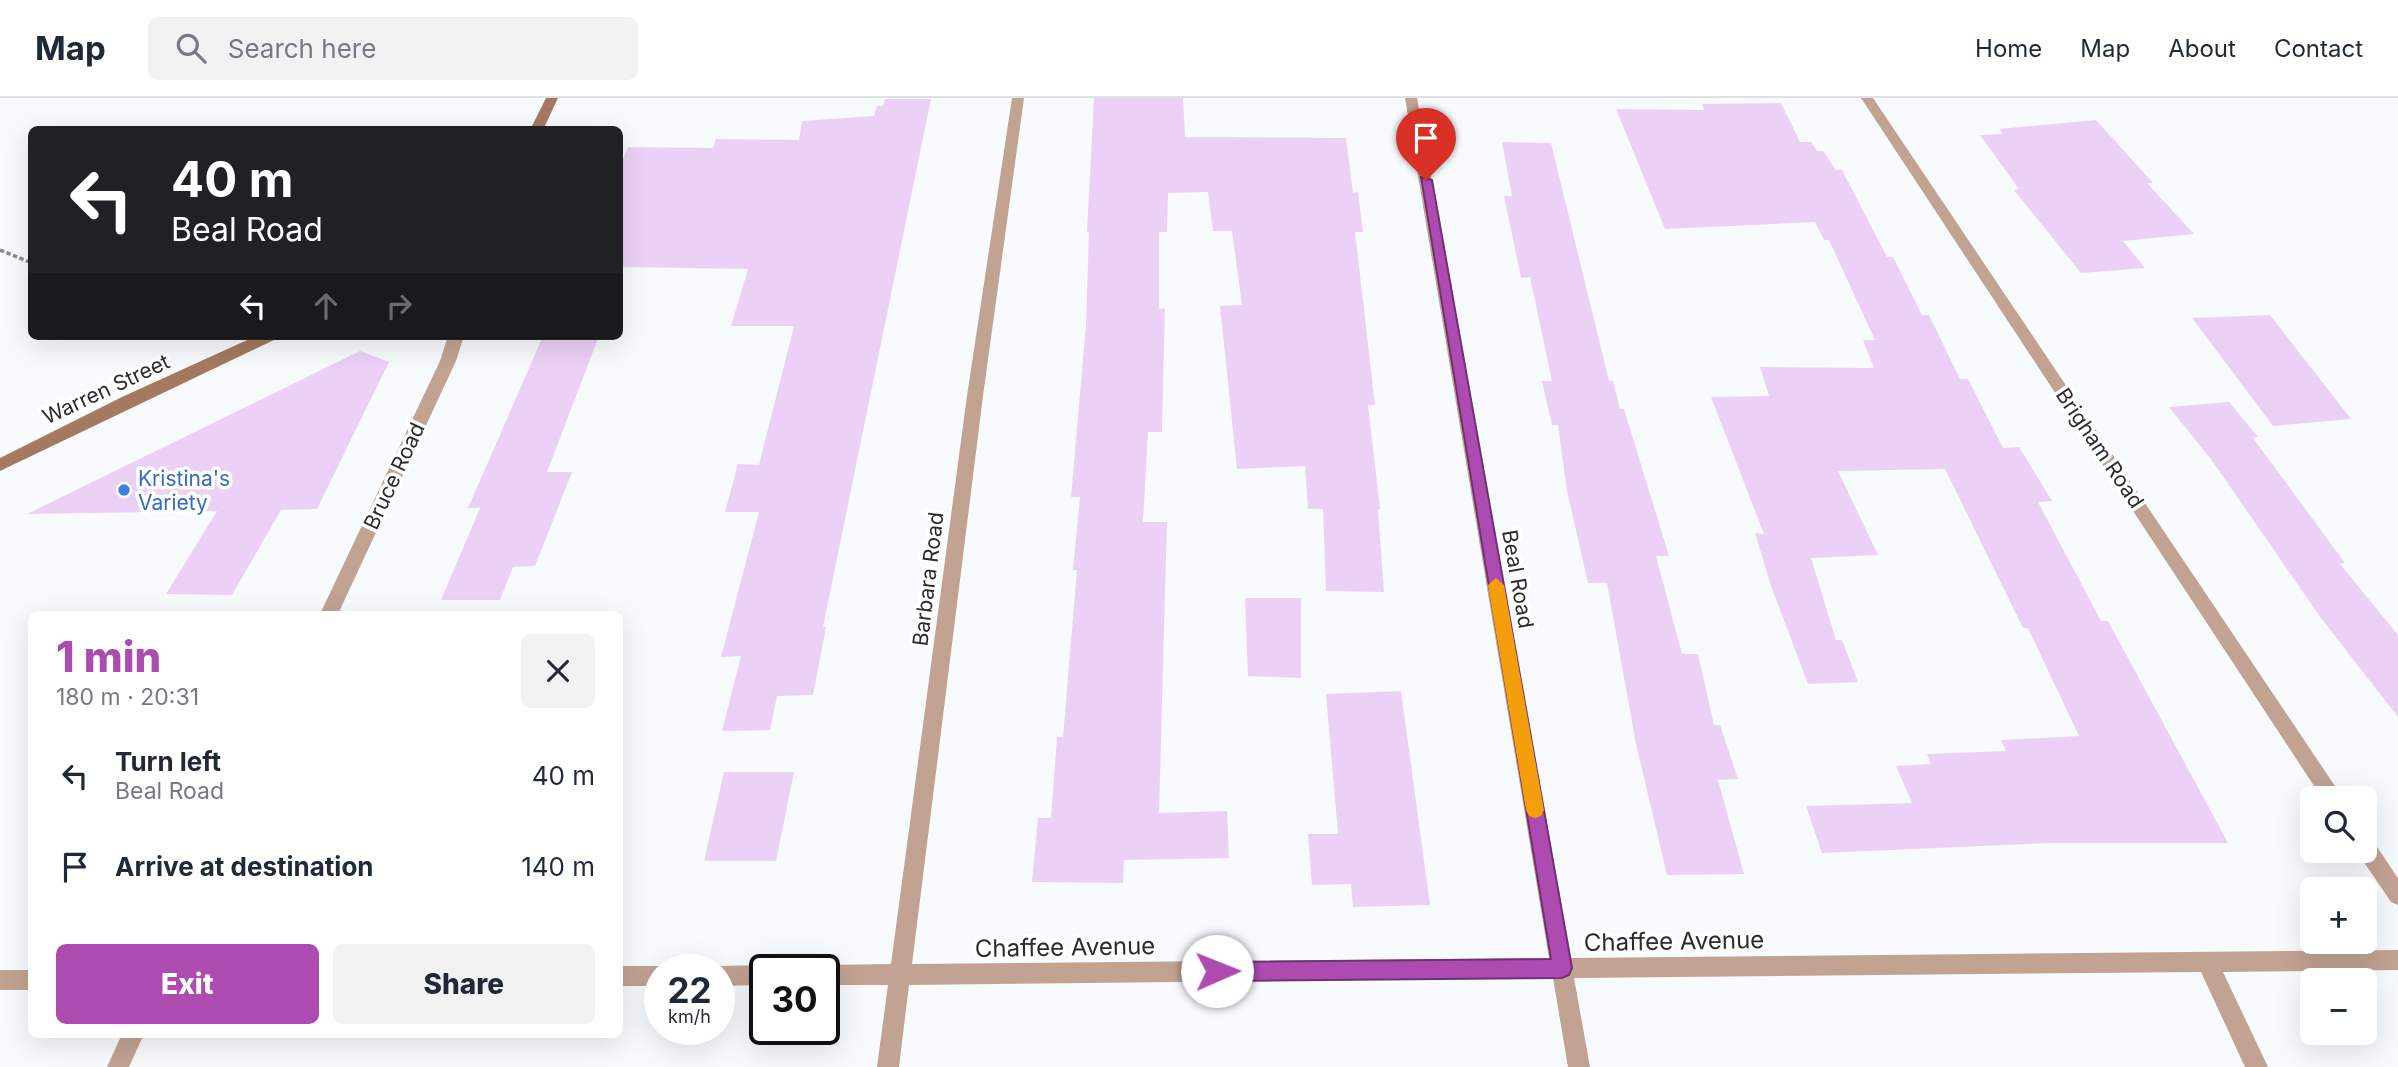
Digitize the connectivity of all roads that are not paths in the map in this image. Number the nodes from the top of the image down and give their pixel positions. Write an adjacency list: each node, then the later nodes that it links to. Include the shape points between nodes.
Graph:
1 (552, 98): 5 (main road)
2 (1018, 98): 16 (street, Barbara Road)
3 (1412, 98): 15 (street, Beal Road)
4 (1867, 98): 10 (street, Brigham Road)
5 (538, 126)
6 (260, 340): 8 (main road, Warren Street)
7 (455, 340): 9 (street, Bruce Road)
8 (0, 465)
9 (330, 611)
10 (2325, 786)
11 (2376, 863): 12 (street)
12 (2398, 895)
13 (2398, 960): 14 (street, Chaffee Avenue)
14 (2207, 962): 15 (street, Chaffee Avenue); 26 (street)
15 (1562, 968): 16 (street, Chaffee Avenue); 25 (street, Beal Road)
16 (899, 974): 17 (street, Chaffee Avenue); 24 (street, Barbara Road)
17 (840, 975)
18 (623, 976): 19 (street)
19 (644, 976)
20 (28, 980): 21 (street)
21 (0, 981)
22 (131, 1038): 23 (street)
23 (118, 1067)
24 (888, 1067)
25 (1579, 1067)
26 (2257, 1067)

